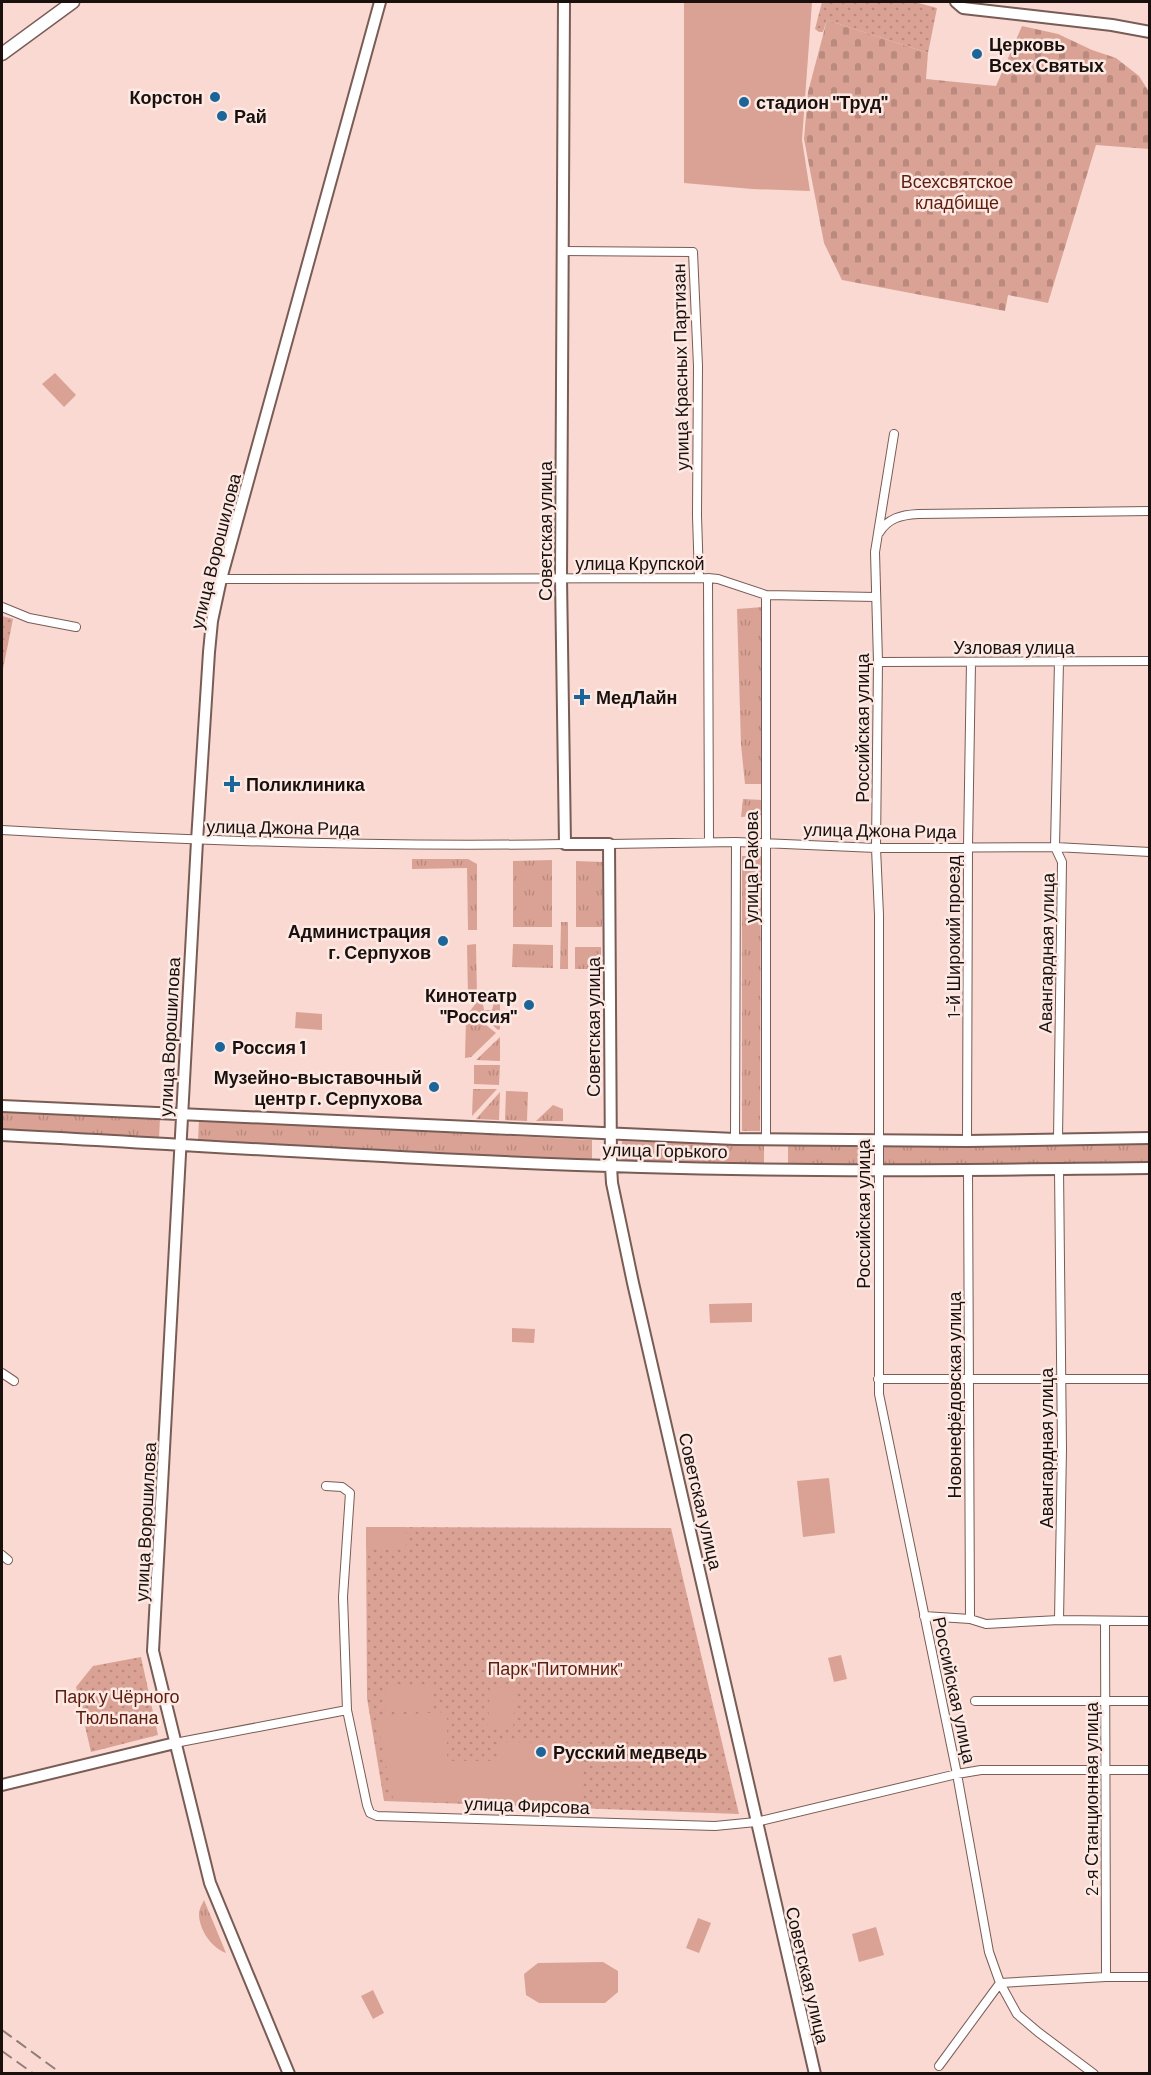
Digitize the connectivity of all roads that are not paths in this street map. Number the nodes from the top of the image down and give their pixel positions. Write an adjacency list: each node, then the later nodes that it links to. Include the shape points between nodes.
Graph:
1 (73, 2): 6 (main road)
2 (380, 2): 14 (street, улица Ворошилова)
3 (564, 2): 7 (street, Советская улица)
4 (956, 2): 5 (street, via 963,8 1112,24)
5 (1149, 33)
6 (2, 54)
7 (562, 251): 11 (street, Советская улица); 12 (street, улица Красных Партизан, via 693,252)
8 (894, 434): 10 (street, Российская улица)
9 (1149, 511): 10 (street, via 906,515 888,521)
10 (875, 538): 16 (street, Российская улица)
11 (561, 578): 12 (street, улица Крупской); 14 (street, улица Крупской); 28 (street, Советская улица)
12 (699, 578): 13 (street, улица Крупской)
13 (708, 578): 15 (street, улица Крупской); 25 (street)
14 (221, 579): 24 (street, улица Ворошилова, via 209,652)
15 (766, 595): 16 (street, улица Крупской); 27 (street, улица Ракова)
16 (876, 597): 21 (street, Российская улица)
17 (2, 608): 18 (street)
18 (76, 627)
19 (1059, 661): 20 (street, Узловая улица); 22 (street, Узловая улица); 31 (street, Авангардная улица)
20 (1149, 661)
21 (878, 662): 22 (street, Узловая улица); 32 (street, Российская улица)
22 (972, 662): 30 (street, 1-й Широкий проезд)
23 (2, 830): 24 (street, улица Джона Рида)
24 (197, 841): 28 (street, улица Джона Рида); 35 (street, улица Ворошилова)
25 (709, 842): 26 (street, улица Джона Рида); 29 (street, улица Джона Рида)
26 (736, 842): 27 (street, улица Джона Рида); 39 (street, улица Ракова)
27 (767, 843): 32 (street, улица Джона Рида); 41 (street, улица Ракова)
28 (565, 844): 29 (street)
29 (609, 844): 36 (street, Советская улица)
30 (968, 846): 31 (street, улица Джона Рида); 32 (street, улица Джона Рида); 43 (street, 1-й Широкий проезд)
31 (1055, 847): 33 (street, улица Джона Рида); 40 (street, Авангардная улица, via 1062,861)
32 (876, 848): 42 (street, Российская улица)
33 (1149, 852)
34 (2, 1106): 35 (street, улица Горького)
35 (182, 1115): 36 (street, улица Горького); 44 (street, улица Ворошилова)
36 (610, 1134): 39 (street, улица Горького); 45 (street, Советская улица)
37 (2, 1135): 44 (street, улица Горького)
38 (1149, 1138): 40 (street, улица Горького)
39 (735, 1139): 41 (street, улица Горького)
40 (1058, 1139): 43 (street, улица Горького)
41 (766, 1140): 42 (street, улица Горького)
42 (878, 1141): 43 (street, улица Горького); 48 (street, Российская улица)
43 (967, 1141)
44 (180, 1144): 45 (street, улица Горького); 66 (street, улица Ворошилова, via 153,1651)
45 (611, 1166): 48 (street, улица Горького); 71 (street, Советская улица, via 630,1270)
46 (1149, 1168): 47 (street, улица Горького)
47 (1059, 1169): 49 (street, улица Горького); 52 (street, Авангардная улица)
48 (878, 1170): 49 (street, улица Горького); 51 (street, Российская улица)
49 (968, 1170): 54 (street, Новонефёдовская улица)
50 (2, 1373): 55 (street)
51 (878, 1379): 54 (street); 57 (street, Российская улица)
52 (1061, 1379): 53 (street); 54 (street); 59 (street, Авангардная улица)
53 (1149, 1379)
54 (970, 1380): 58 (street, Новонефёдовская улица)
55 (14, 1381)
56 (326, 1486): 65 (street, улица Фирсова, via 350,1492 343,1597)
57 (924, 1616): 58 (street); 69 (street, Российская улица)
58 (970, 1619): 59 (street, via 986,1624)
59 (1059, 1620): 61 (street)
60 (1149, 1621): 61 (street)
61 (1105, 1622): 64 (street, 2-я Станционная улица)
62 (975, 1701): 64 (street)
63 (1149, 1701): 64 (street)
64 (1106, 1702): 67 (street, 2-я Станционная улица)
65 (347, 1710): 66 (street); 71 (street, улица Фирсова, via 367,1806 377,1816 715,1826)
66 (175, 1743): 70 (street); 76 (street, улица Ворошилова, via 210,1883)
67 (1106, 1770): 68 (street, улица Фирсова); 69 (street, улица Фирсова, via 981,1770); 72 (street, 2-я Станционная улица)
68 (1149, 1770)
69 (957, 1774): 71 (street, улица Фирсова); 74 (street, Российская улица, via 989,1952)
70 (2, 1785)
71 (756, 1822): 77 (street, Советская улица)
72 (1107, 1977): 73 (street); 74 (street)
73 (1149, 1977)
74 (1000, 1983): 75 (street); 78 (street, Российская улица, via 1017,2014)
75 (939, 2066)
76 (289, 2073)
77 (814, 2073)
78 (1094, 2073)

